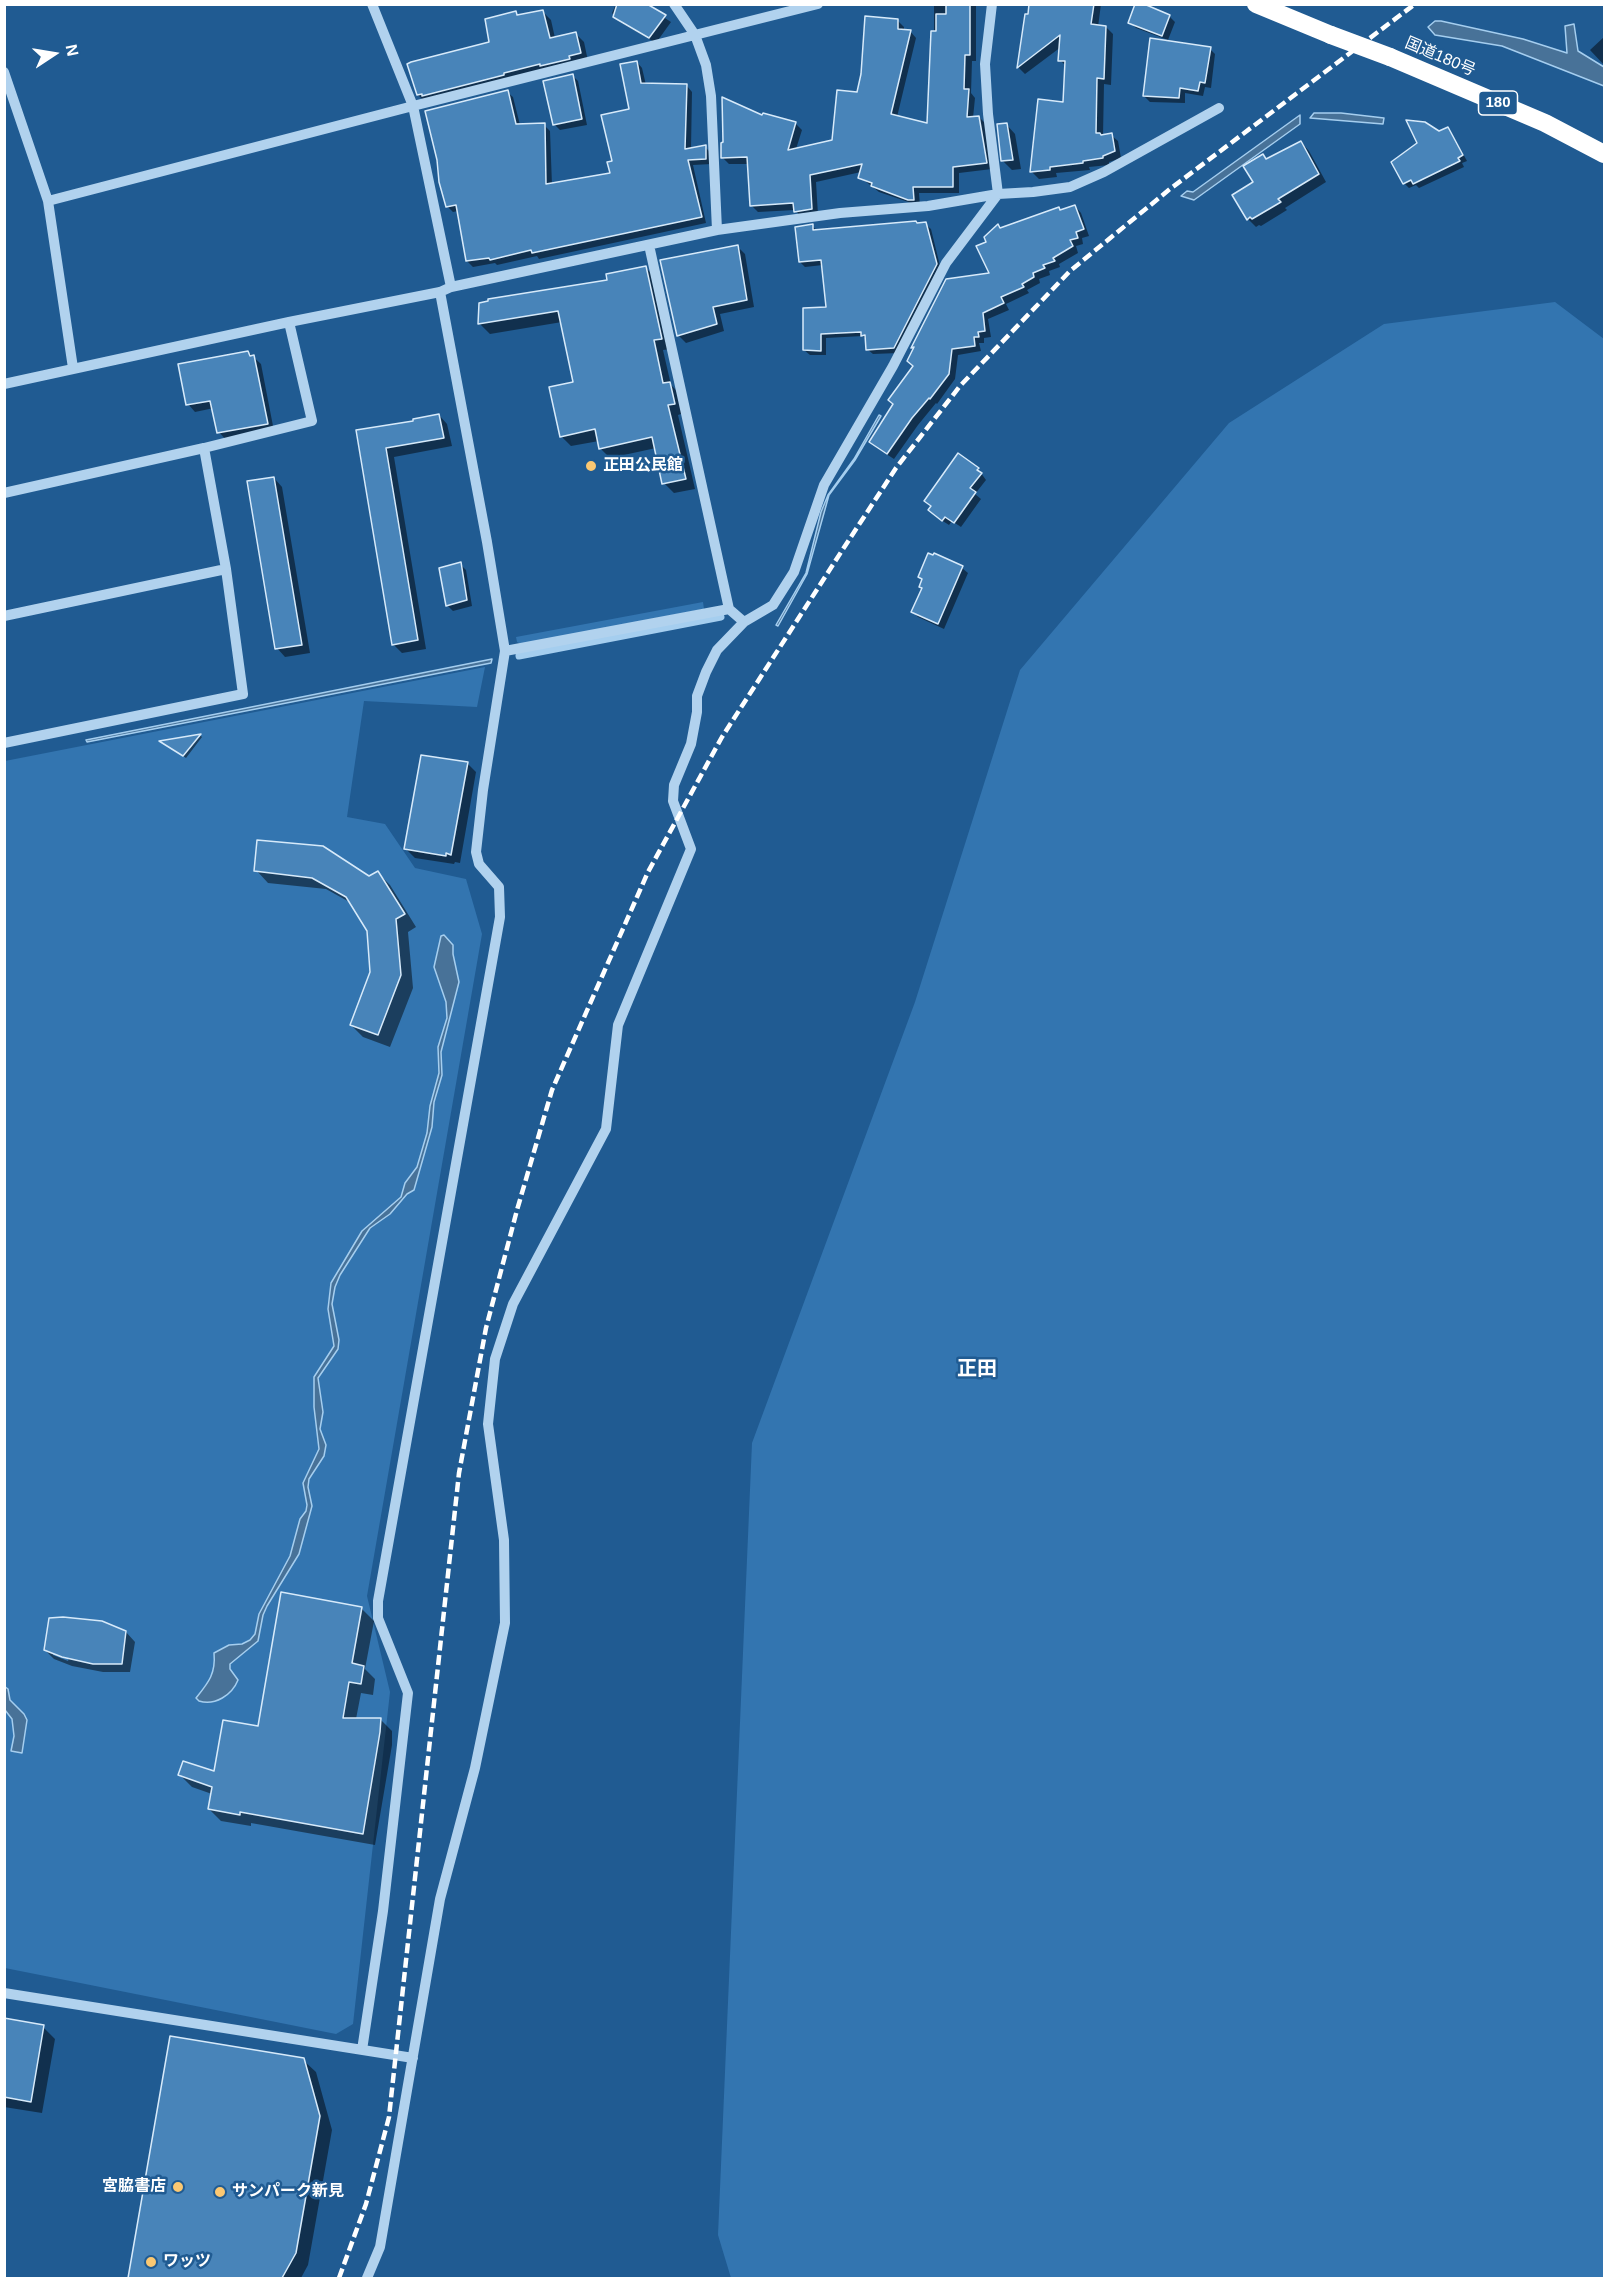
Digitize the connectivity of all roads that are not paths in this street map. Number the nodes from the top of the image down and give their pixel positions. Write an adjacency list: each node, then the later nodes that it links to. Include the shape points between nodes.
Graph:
1 (372, 4): 8 (street)
2 (674, 4): 6 (street)
3 (818, 4): 6 (street)
4 (992, 4): 11 (street, via 985,64)
5 (1256, 4): 10 (highway, 国道180号 / 180, bridge, via 1545,123)
6 (695, 35): 8 (street); 13 (street, via 706,65 711,96)
7 (4, 72): 12 (street)
8 (413, 106): 12 (street); 15 (street)
9 (1220, 108): 11 (street, via 1070,187)
10 (1605, 154)
11 (998, 194): 13 (street, via 928,206); 25 (street, via 946,263 893,366 824,485 794,572 773,605)
12 (48, 201): 18 (street)
13 (717, 230): 14 (street)
14 (650, 245): 15 (street); 23 (street)
15 (451, 287): 16 (street)
16 (440, 292): 17 (street); 26 (street)
17 (289, 322): 18 (street); 20 (street, via 312,421)
18 (73, 368): 19 (street)
19 (4, 384)
20 (204, 448): 21 (street); 22 (street)
21 (4, 492)
22 (226, 569): 24 (street); 27 (street, via 243,694)
23 (729, 609): 25 (street); 26 (street)
24 (4, 616)
25 (744, 622): 30 (street, via 717,650 697,696 691,744 674,785 673,801 691,849 618,1025 606,1128 513,1304 495,1359 488,1424 504,1540 505,1623 475,1767 440,1899)
26 (505, 651): 29 (street, via 476,852 479,864 499,887 500,917 378,1601 378,1618 408,1693 383,1911)
27 (4, 743)
28 (4, 1993): 29 (street)
29 (362, 2050): 30 (street)
30 (413, 2058): 31 (street, via 380,2247)
31 (366, 2278)

